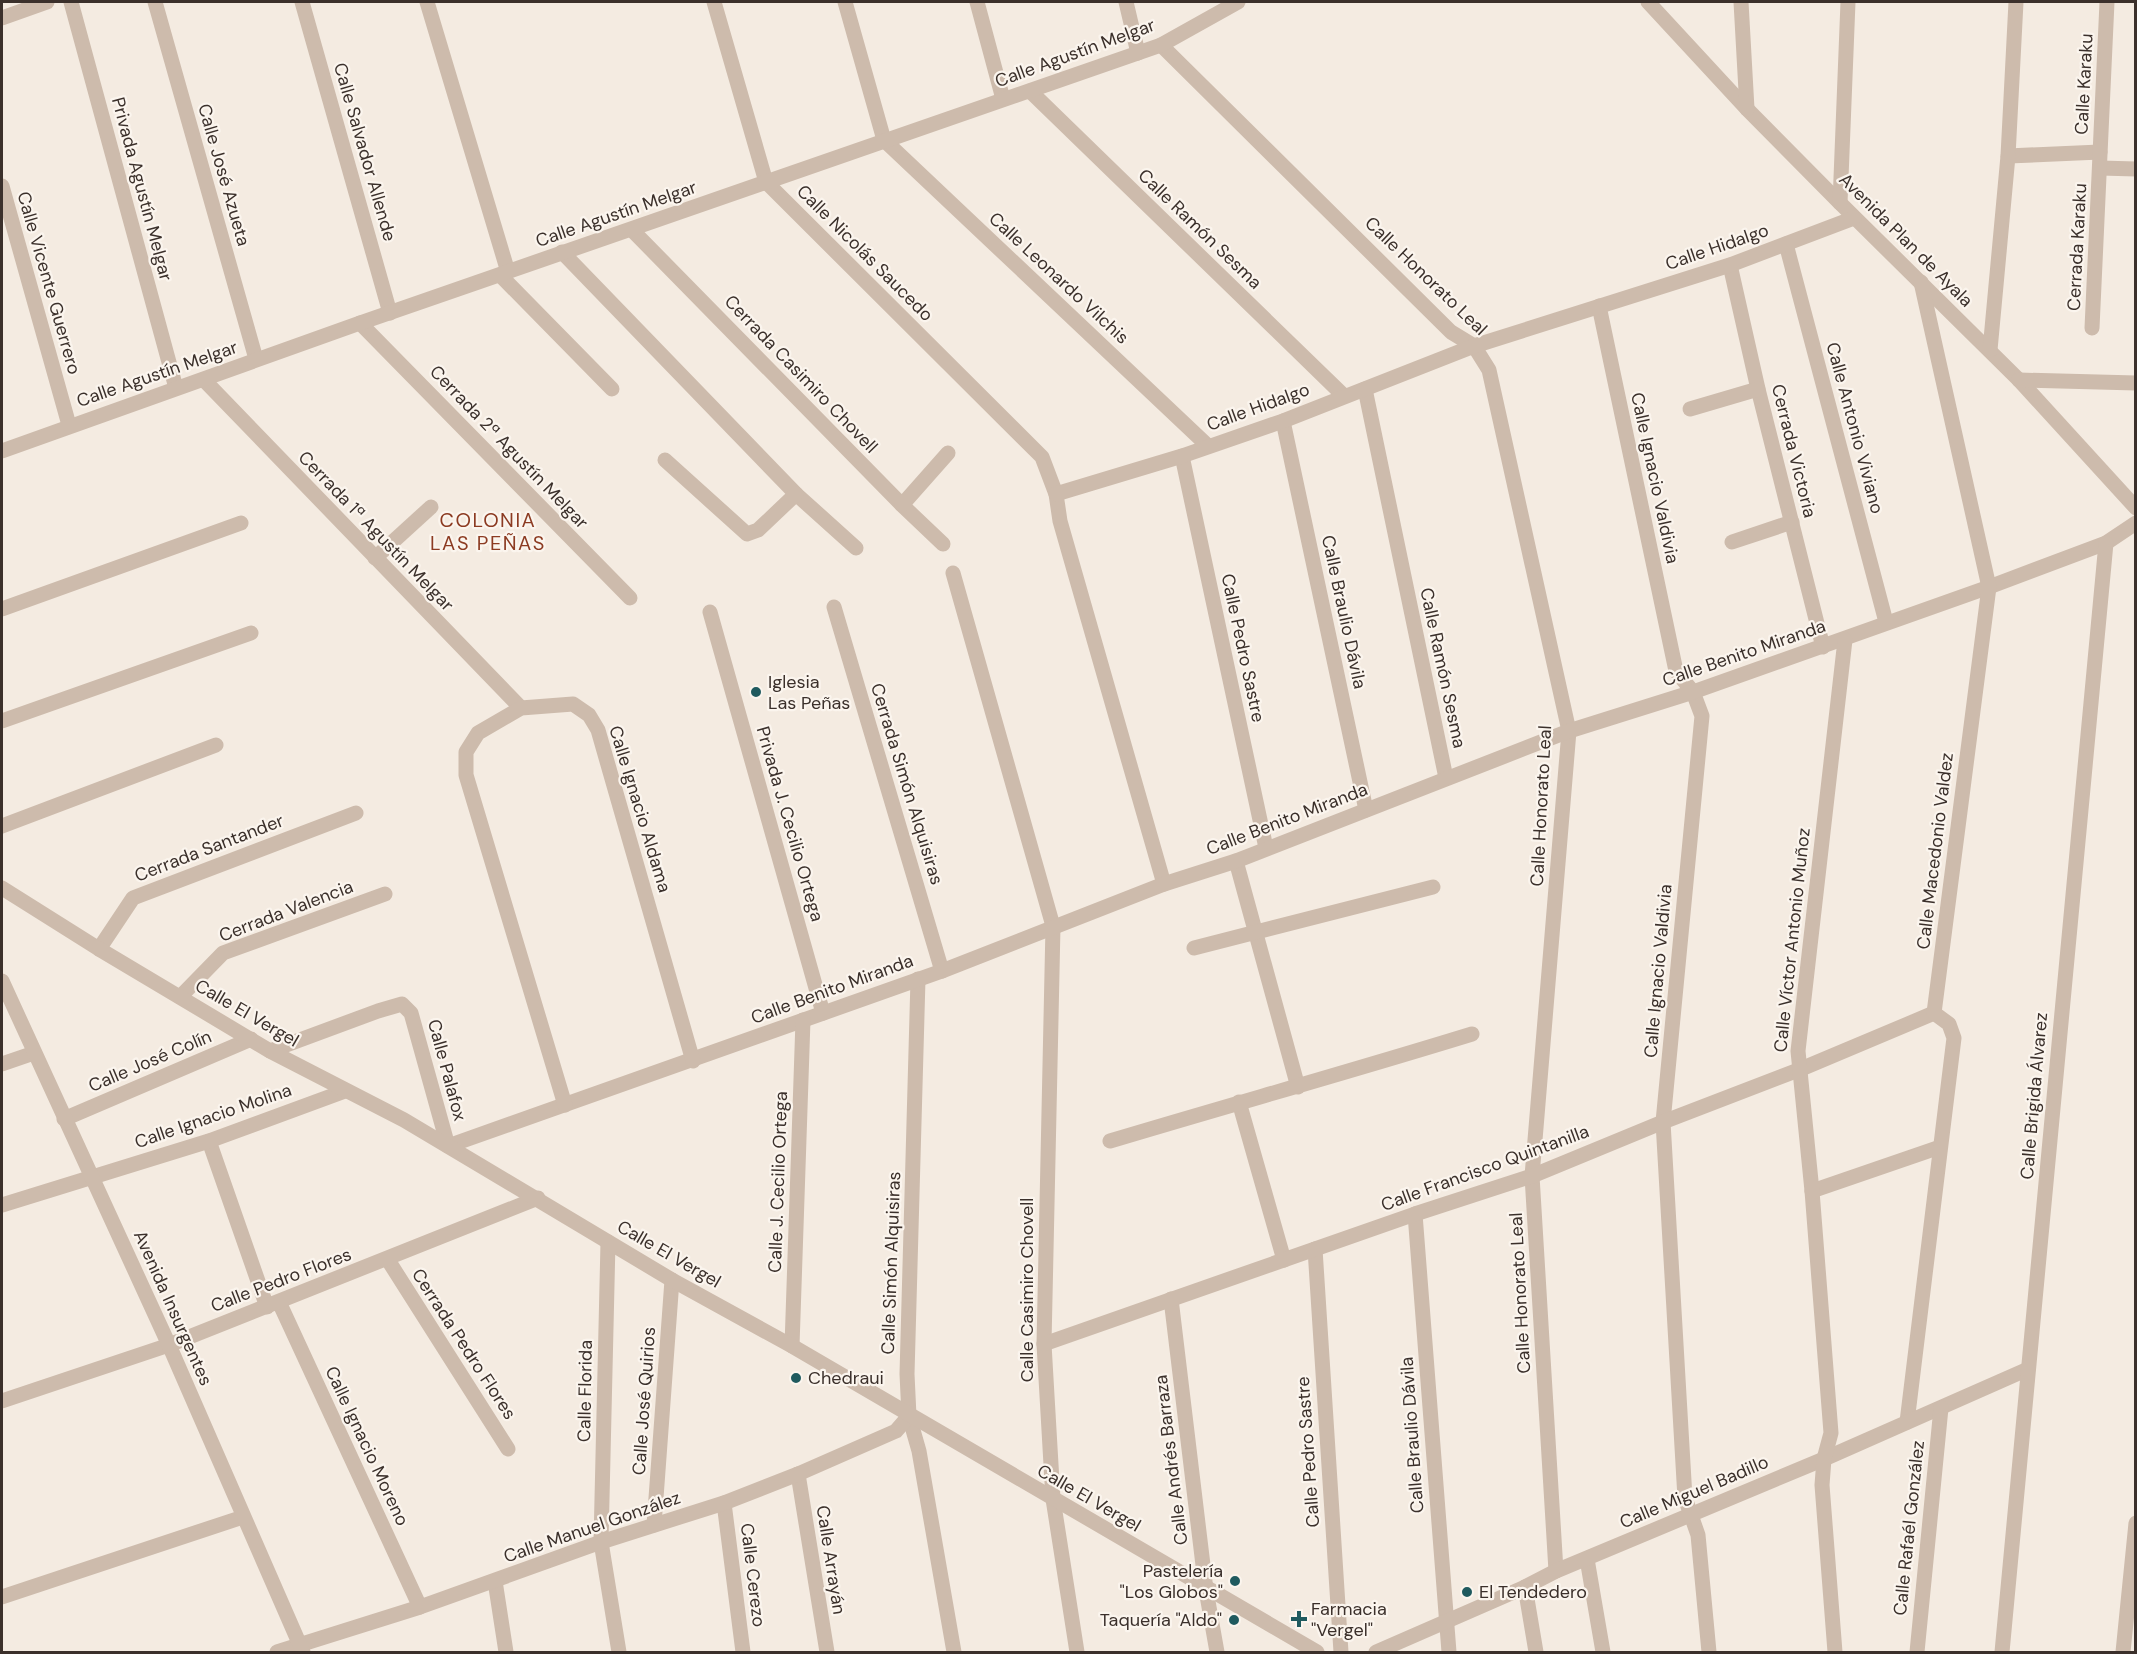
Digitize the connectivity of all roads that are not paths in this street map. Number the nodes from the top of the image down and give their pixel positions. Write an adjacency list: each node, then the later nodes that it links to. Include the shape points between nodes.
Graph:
1 (47, 2): 17 (street)
2 (71, 2): 48 (street, Privada Agustín Melgar)
3 (155, 2): 44 (street, Calle José Azueta)
4 (302, 2): 39 (street, Calle Salvador Allende)
5 (427, 2): 36 (street)
6 (714, 2): 28 (street, Calle Nicolás Saucedo)
7 (845, 2): 23 (street)
8 (977, 2): 21 (street)
9 (1126, 2): 19 (street)
10 (1238, 2): 16 (street, Calle Agustín Melgar)
11 (1648, 2): 22 (street, Avenida Plan de Ayala)
12 (1741, 2): 22 (street)
13 (1848, 2): 30 (street)
14 (2016, 2): 25 (street)
15 (2108, 2): 24 (street, Calle Karaku)
16 (1215, 8): 18 (street, Calle Agustín Melgar)
17 (7, 11)
18 (1161, 45): 19 (street, Calle Agustín Melgar); 42 (street, Calle Honorato Leal, via 1451,332)
19 (1138, 53): 20 (street, Calle Agustín Melgar)
20 (1030, 91): 21 (street, Calle Agustín Melgar); 52 (street, Calle Ramón Sesma)
21 (1003, 99): 23 (street, Calle Agustín Melgar)
22 (1747, 109): 30 (street, Avenida Plan de Ayala)
23 (884, 140): 28 (street, Calle Agustín Melgar); 56 (street, Calle Leonardo Vilchis)
24 (2100, 152): 25 (street); 26 (street, Calle Karaku)
25 (2007, 156): 43 (street)
26 (2100, 168): 27 (street); 41 (street, Cerrada Karaku)
27 (2136, 169)
28 (766, 182): 32 (street, Calle Agustín Melgar); 62 (street, Calle Nicolás Saucedo, via 1042,457)
29 (2, 186): 55 (street, Calle Vicente Guerrero)
30 (1840, 203): 31 (street, Avenida Plan de Ayala)
31 (1854, 218): 33 (street, Calle Hidalgo); 37 (street, Avenida Plan de Ayala)
32 (632, 230): 34 (street, Calle Agustín Melgar); 63 (street, Cerrada Casimiro Chovell)
33 (1786, 244): 35 (street, Calle Hidalgo); 80 (street, Calle Antonio Viviano)
34 (562, 252): 36 (street, Calle Agustín Melgar); 61 (street)
35 (1730, 265): 38 (street, Calle Hidalgo); 51 (street, Cerrada Victoria)
36 (504, 274): 39 (street, Calle Agustín Melgar); 49 (street)
37 (1921, 282): 43 (street, Avenida Plan de Ayala); 75 (street, Calle Macedonio Valdez)
38 (1599, 306): 42 (street, Calle Hidalgo); 84 (street, Calle Ignacio Valdivia, via 1676,671)
39 (390, 313): 40 (street, Calle Agustín Melgar)
40 (360, 322): 44 (street, Calle Agustín Melgar); 76 (street, Cerrada 2ª Agustín Melgar)
41 (2092, 328)
42 (1474, 346): 50 (street, Calle Hidalgo); 87 (street, Calle Honorato Leal, via 1489,370)
43 (1990, 350): 46 (street, Avenida Plan de Ayala)
44 (256, 359): 45 (street, Calle Agustín Melgar)
45 (204, 380): 48 (street, Calle Agustín Melgar); 73 (street, Cerrada 1ª Agustín Melgar)
46 (2019, 380): 47 (street); 65 (street, Avenida Plan de Ayala)
47 (2136, 383)
48 (176, 388): 55 (street, Calle Agustín Melgar)
49 (612, 389)
50 (1365, 389): 52 (street, Calle Hidalgo); 89 (street, Calle Ramón Sesma)
51 (1758, 389): 53 (street); 66 (street, Cerrada Victoria)
52 (1344, 396): 54 (street, Calle Hidalgo)
53 (1690, 409)
54 (1283, 421): 56 (street, Calle Hidalgo); 90 (street, Calle Braulio Dávila)
55 (69, 425): 57 (street, Calle Agustín Melgar)
56 (1208, 446): 59 (street, Calle Hidalgo)
57 (2, 451)
58 (948, 453): 63 (street)
59 (1182, 456): 62 (street, Calle Hidalgo); 93 (street, Calle Pedro Sastre)
60 (665, 460): 61 (street, via 747,534 758,530)
61 (796, 494): 72 (street)
62 (1056, 494): 95 (street, via 1060,521)
63 (902, 505): 71 (street, Cerrada Casimiro Chovell)
64 (431, 507): 73 (street)
65 (2136, 508)
66 (1792, 522): 69 (street); 83 (street, Cerrada Victoria)
67 (241, 523): 78 (street)
68 (2136, 523): 70 (street, Calle Benito Miranda)
69 (1732, 542)
70 (2106, 543): 75 (street, Calle Benito Miranda); 143 (street, Calle Brigida Álvarez)
71 (943, 544)
72 (856, 548)
73 (375, 558): 85 (street, Cerrada 1ª Agustín Melgar)
74 (953, 573): 99 (street)
75 (1989, 587): 80 (street, Calle Benito Miranda); 108 (street, Calle Macedonio Valdez)
76 (630, 598)
77 (834, 607): 103 (street, Cerrada Simón Alquisiras)
78 (2, 609)
79 (710, 612): 107 (street, Privada J. Cecilio Ortega)
80 (1886, 622): 82 (street, Calle Benito Miranda)
81 (251, 633): 86 (street)
82 (1845, 640): 83 (street, Calle Benito Miranda); 116 (street, Calle Víctor Antonio Muñoz, via 1798,1051)
83 (1822, 647): 84 (street, Calle Benito Miranda)
84 (1693, 692): 87 (street, Calle Benito Miranda); 122 (street, Calle Ignacio Valdivia, via 1702,716)
85 (521, 708): 114 (street, Calle Ignacio Aldama, via 573,704 589,715 598,730); 120 (street, Calle Ignacio Aldama, via 478,733 466,752 466,776)
86 (2, 721)
87 (1569, 731): 89 (street, Calle Benito Miranda); 128 (street, Calle Honorato Leal)
88 (216, 745): 92 (street)
89 (1446, 778): 90 (street, Calle Benito Miranda)
90 (1366, 810): 93 (street, Calle Benito Miranda)
91 (356, 813): 102 (street, Cerrada Santander, via 133,898)
92 (2, 826)
93 (1266, 848): 94 (street, Calle Benito Miranda)
94 (1236, 861): 95 (street, Calle Benito Miranda); 100 (street)
95 (1164, 884): 99 (street, Calle Benito Miranda)
96 (1433, 887): 100 (street)
97 (2, 888): 102 (street, Calle El Vergel)
98 (385, 894): 106 (street, Cerrada Valencia, via 223,953)
99 (1053, 926): 103 (street, Calle Benito Miranda); 140 (street, Calle Casimiro Chovell)
100 (1256, 932): 101 (street); 117 (street)
101 (1194, 948)
102 (99, 949): 106 (street, Calle El Vergel)
103 (942, 971): 104 (street, Calle Benito Miranda)
104 (918, 979): 107 (street, Calle Benito Miranda); 146 (street, Calle Simón Alquisiras)
105 (2, 981): 113 (street, Avenida Insurgentes)
106 (180, 997): 111 (street, Calle El Vergel)
107 (823, 1013): 109 (street, Calle Benito Miranda)
108 (1934, 1013): 116 (street, Calle Francisco Quintanilla); 126 (street, via 1949,1024 1954,1038)
109 (803, 1020): 114 (street, Calle Benito Miranda); 142 (street, Calle J. Cecilio Ortega)
110 (1472, 1034): 117 (street)
111 (251, 1039): 112 (street, Calle El Vergel); 121 (street, Calle José Colín)
112 (270, 1051): 118 (street, Calle El Vergel); 125 (street, Calle Palafox, via 402,1004 411,1013)
113 (34, 1053): 115 (street); 121 (street, Avenida Insurgentes)
114 (693, 1060): 120 (street, Calle Benito Miranda)
115 (2, 1064)
116 (1801, 1070): 122 (street, Calle Francisco Quintanilla); 129 (street, Calle Víctor Antonio Muñoz)
117 (1298, 1087): 119 (street)
118 (345, 1090): 123 (street, Calle Ignacio Molina); 125 (street, Calle El Vergel)
119 (1239, 1102): 124 (street); 136 (street)
120 (565, 1105): 125 (street, Calle Benito Miranda)
121 (64, 1119): 127 (street, Avenida Insurgentes)
122 (1663, 1122): 128 (street, Calle Francisco Quintanilla); 153 (street, Calle Ignacio Valdivia, via 1685,1498)
123 (209, 1141): 127 (street, Calle Ignacio Molina); 139 (street, Calle Ignacio Moreno)
124 (1110, 1141)
125 (448, 1146): 130 (street, Calle El Vergel)
126 (1940, 1147): 129 (street); 147 (street)
127 (93, 1176): 131 (street, Calle Ignacio Molina); 141 (street, Avenida Insurgentes)
128 (1532, 1176): 132 (street, Calle Francisco Quintanilla); 159 (street, Calle Honorato Leal)
129 (1812, 1191): 149 (street, Calle Víctor Antonio Muñoz, via 1831,1433)
130 (538, 1198): 133 (street, Calle El Vergel); 135 (street, Calle Pedro Flores)
131 (2, 1205)
132 (1415, 1214): 134 (street, Calle Francisco Quintanilla); 165 (street, Calle Braulio Dávila)
133 (608, 1242): 137 (street, Calle El Vergel); 157 (street, Calle Florida)
134 (1315, 1249): 136 (street, Calle Francisco Quintanilla); 176 (street, Calle Pedro Sastre)
135 (387, 1260): 139 (street, Calle Pedro Flores); 148 (street, Cerrada Pedro Flores)
136 (1284, 1260): 138 (street, Calle Francisco Quintanilla)
137 (672, 1280): 142 (street, Calle El Vergel); 156 (street, Calle José Quirios)
138 (1171, 1299): 140 (street, Calle Francisco Quintanilla); 162 (street, Calle Andrés Barraza)
139 (273, 1304): 141 (street, Calle Pedro Flores); 164 (street, Calle Ignacio Moreno)
140 (1044, 1344): 151 (street, Calle Casimiro Chovell)
141 (169, 1345): 144 (street, Calle Pedro Flores); 154 (street, Avenida Insurgentes)
142 (792, 1346): 146 (street, Calle El Vergel)
143 (2028, 1370): 145 (street, Calle Miguel Badillo); 184 (street, Calle Brigida Álvarez)
144 (2, 1401)
145 (1941, 1408): 147 (street, Calle Miguel Badillo); 183 (street, Calle Rafaél González)
146 (909, 1416): 150 (street, Calle Manuel González, via 896,1431); 151 (street, Calle El Vergel); 172 (street, Calle Simón Alquisiras, via 919,1450)
147 (1907, 1422): 149 (street, Calle Miguel Badillo)
148 (508, 1449)
149 (1824, 1459): 153 (street, Calle Miguel Badillo); 182 (street, Calle Víctor Antonio Muñoz, via 1822,1485)
150 (798, 1474): 152 (street, Calle Manuel González); 171 (street, Calle Arrayán)
151 (1053, 1499): 162 (street, Calle El Vergel); 173 (street, Calle Casimiro Chovell)
152 (724, 1503): 156 (street, Calle Manuel González); 170 (street, Calle Cerezo)
153 (1691, 1513): 158 (street, Calle Miguel Badillo); 181 (street, Calle Ignacio Valdivia, via 1698,1535)
154 (243, 1517): 163 (street); 166 (street, Avenida Insurgentes)
155 (2136, 1523): 185 (street)
156 (654, 1525): 157 (street, Calle Manuel González)
157 (601, 1542): 160 (street, Calle Manuel González); 169 (street, Calle Florida)
158 (1587, 1559): 159 (street, Calle Miguel Badillo); 180 (street)
159 (1556, 1572): 161 (street, Calle Miguel Badillo)
160 (495, 1581): 164 (street, Calle Manuel González); 168 (street)
161 (1526, 1587): 165 (street, Calle Miguel Badillo); 179 (street)
162 (1206, 1590): 174 (street, Calle Andrés Barraza); 175 (street, Calle El Vergel)
163 (2, 1597)
164 (420, 1607): 166 (street, Calle Manuel González)
165 (1446, 1622): 177 (street, Calle Miguel Badillo); 178 (street, Calle Braulio Dávila)
166 (301, 1649): 167 (street, Calle Manuel González)
167 (277, 1653)
168 (506, 1653)
169 (619, 1653)
170 (743, 1653)
171 (826, 1653)
172 (954, 1653)
173 (1077, 1653)
174 (1217, 1653)
175 (1317, 1653)
176 (1341, 1653)
177 (1376, 1653)
178 (1449, 1653)
179 (1536, 1653)
180 (1603, 1653)
181 (1709, 1653)
182 (1836, 1653)
183 (1917, 1653)
184 (2002, 1653)
185 (2123, 1653)

